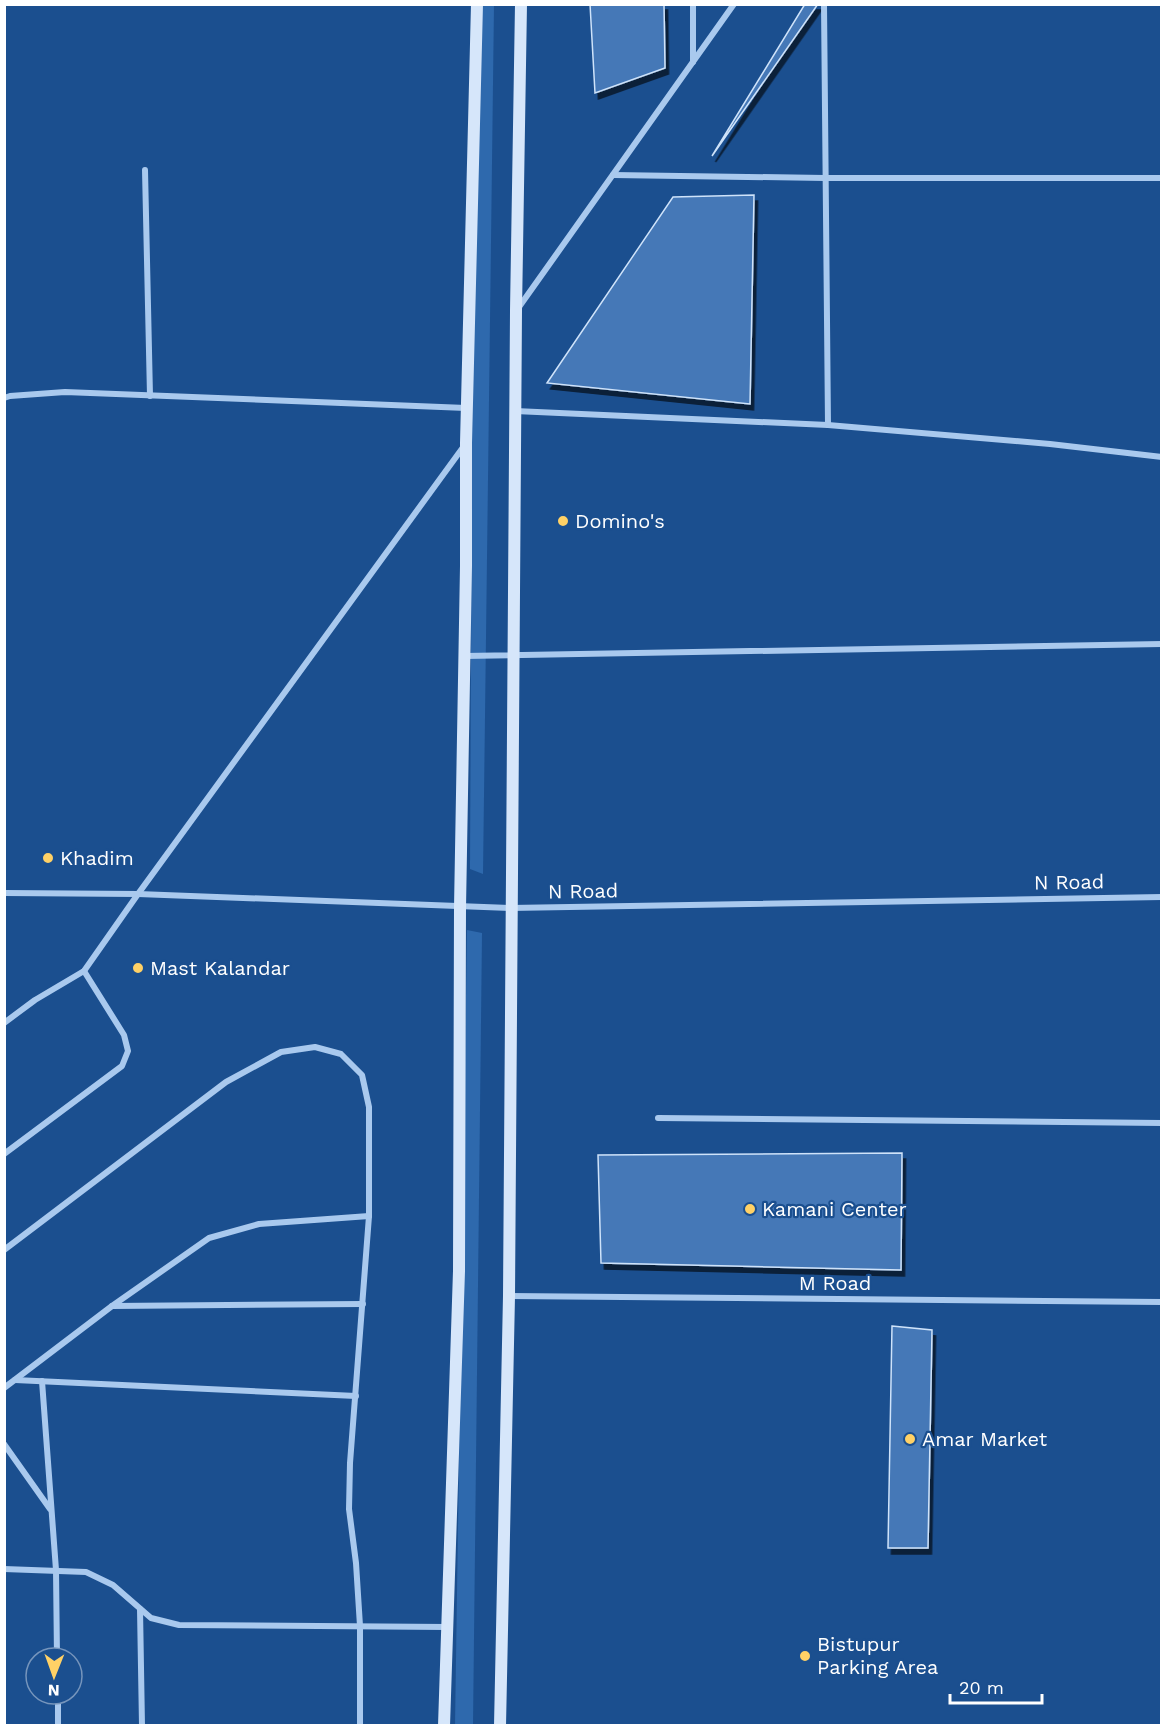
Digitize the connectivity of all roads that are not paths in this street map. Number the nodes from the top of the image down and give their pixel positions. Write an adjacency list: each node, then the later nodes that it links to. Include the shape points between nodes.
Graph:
1 (477, 4): 14 (street)
2 (521, 4): 11 (street)
3 (693, 4): 6 (street)
4 (734, 4): 6 (street)
5 (824, 4): 9 (street)
6 (693, 63): 8 (street)
7 (145, 170): 12 (street)
8 (613, 175): 9 (street); 11 (street)
9 (825, 178): 10 (street); 16 (street)
10 (1161, 178)
11 (516, 311): 15 (street)
12 (150, 396): 13 (street, via 65,392); 14 (street)
13 (4, 398)
14 (466, 408): 17 (street)
15 (515, 411): 16 (street); 20 (street)
16 (828, 425): 18 (street)
17 (466, 443): 21 (street); 23 (street)
18 (1161, 457)
19 (1161, 644): 20 (street)
20 (513, 654): 21 (street); 26 (street)
21 (464, 656): 25 (street)
22 (4, 893): 23 (street, N Road)
23 (138, 894): 25 (street, N Road); 27 (street)
24 (1161, 897): 26 (street, N Road)
25 (460, 908): 26 (street, N Road); 48 (street, via 459,1271)
26 (510, 908): 34 (street)
27 (84, 970): 28 (street); 31 (street, via 124,1035 128,1051 122,1066)
28 (4, 1023)
29 (658, 1118): 30 (street)
30 (1161, 1123)
31 (4, 1154)
32 (369, 1216): 33 (street, via 369,1107 362,1075 341,1054 315,1047 281,1052 226,1082); 36 (street); 37 (street, via 259,1224 209,1238)
33 (4, 1250)
34 (509, 1296): 35 (street, M Road); 55 (street)
35 (1161, 1302)
36 (363, 1304): 37 (street); 41 (street)
37 (112, 1306): 38 (street)
38 (15, 1380): 39 (street); 40 (street)
39 (42, 1381): 41 (street); 43 (street)
40 (4, 1388)
41 (356, 1396): 47 (street, via 349,1509)
42 (4, 1444): 43 (street)
43 (50, 1510): 45 (street)
44 (4, 1569): 45 (street)
45 (56, 1570): 46 (street, via 86,1572 113,1586); 49 (street)
46 (140, 1609): 47 (street, via 151,1618 179,1625); 52 (street)
47 (360, 1626): 48 (street); 53 (street)
48 (447, 1627): 54 (street)
49 (57, 1646)
50 (58, 1706): 51 (street)
51 (58, 1725)
52 (142, 1725)
53 (360, 1725)
54 (444, 1725)
55 (500, 1725)

